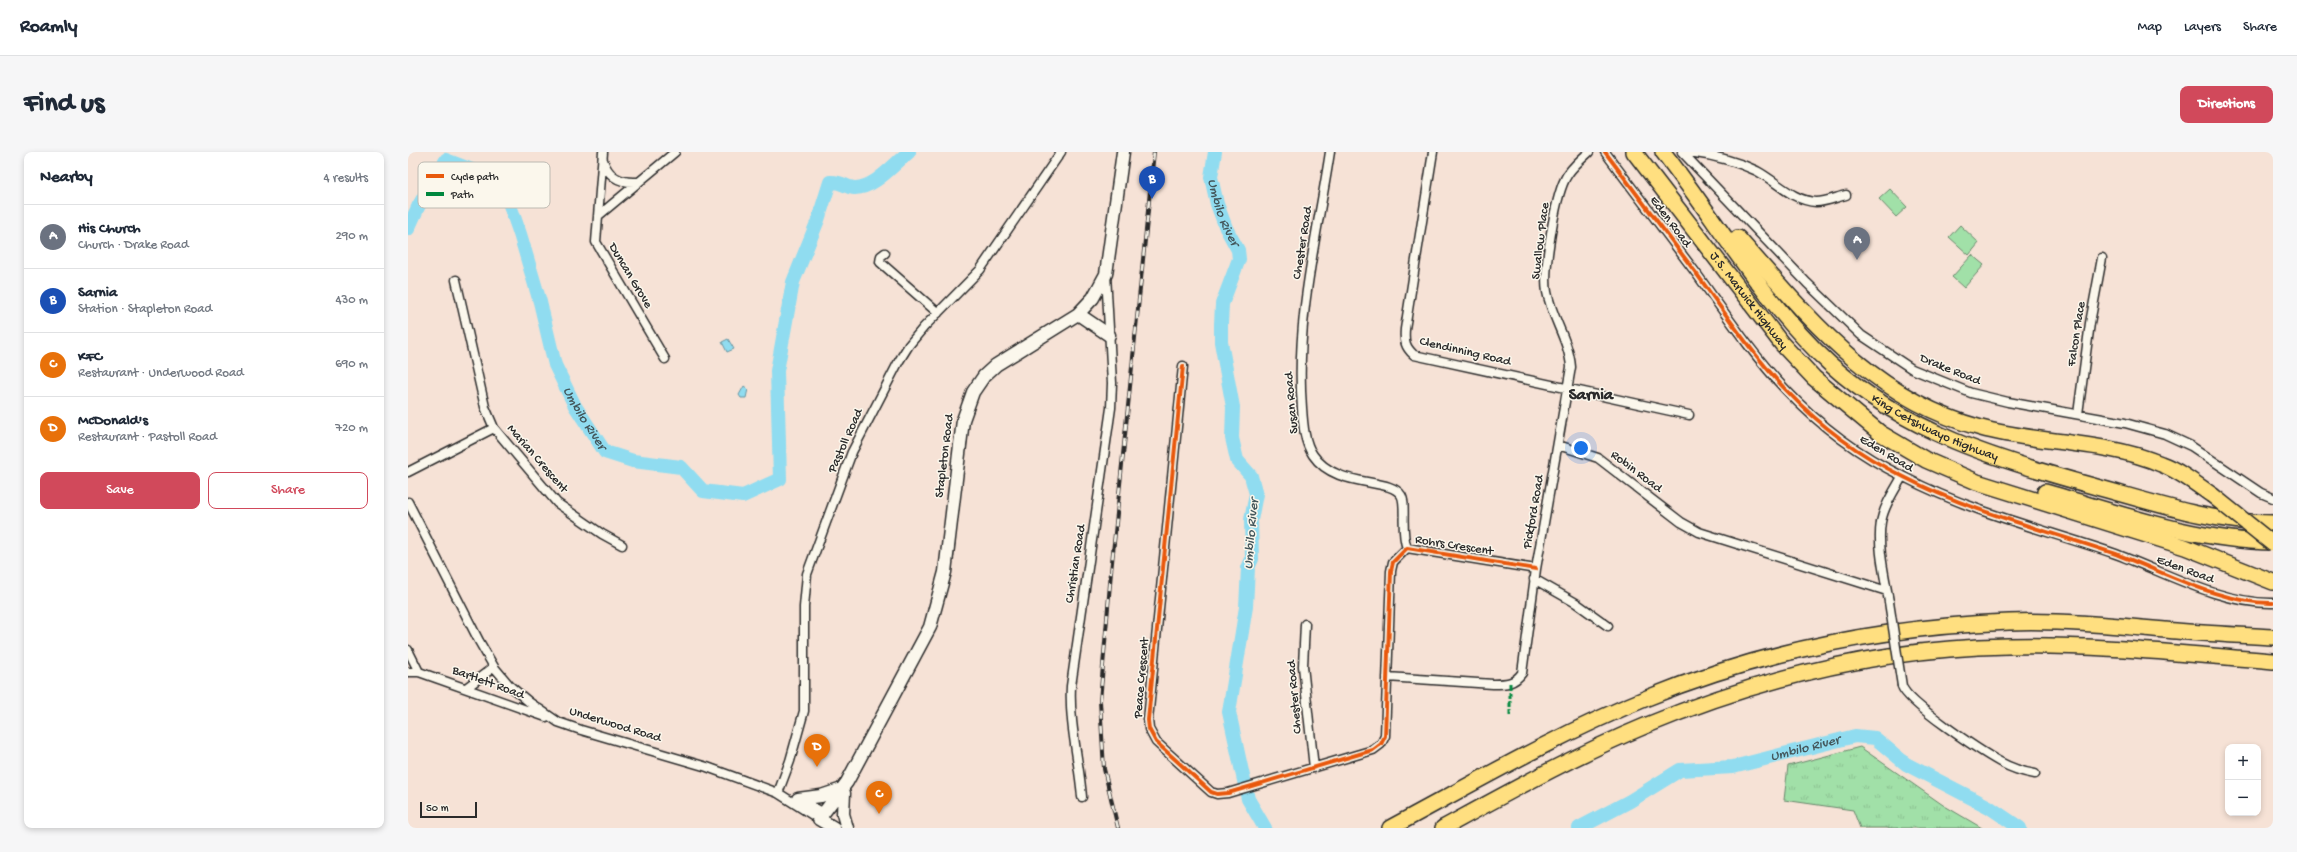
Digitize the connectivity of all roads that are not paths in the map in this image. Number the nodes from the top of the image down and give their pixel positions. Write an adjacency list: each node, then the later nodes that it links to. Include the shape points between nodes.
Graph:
1 (676, 152): 13 (street)
2 (1062, 152): 21 (street, Pastoll Road, via 980,270)
3 (1123, 152): 19 (main road, Stapleton Road)
4 (1330, 152): 24 (street, Chester Road)
5 (1433, 152): 27 (street, Clendinning Road, via 1405,329 1406,346 1414,355)
6 (1589, 152): 27 (street, Swallow Place, via 1569,172 1560,189 1546,271 1547,292 1570,361)
7 (1605, 152): 34 (street, Eden Road, via 1755,354 1786,390 1838,436)
8 (1663, 152): 14 (highway)
9 (1682, 152): 28 (street, Drake Road, via 1807,283 1861,334 1886,352 1912,369 1971,393)
10 (1689, 152): 15 (street, via 1717,157 1756,170 1794,196 1808,201 1817,202)
11 (1634, 153): 30 (highway, J.S. Marwick Highway, via 1782,344 1814,378)
12 (603, 155): 13 (street, via 614,178); 16 (street, Duncan Grove)
13 (637, 182): 16 (street)
14 (1688, 184): 37 (highway, King Cetshwayo Highway, via 1767,293 1813,347 1853,383 1904,417 1976,451 2021,466 2203,515); 38 (highway, bridge, via 1811,321 1847,356 1892,389 1937,412 1980,428 2146,458 2177,472 2212,495)
15 (1846, 195)
16 (598, 216): 25 (street, Duncan Grove, via 596,237 599,249)
17 (885, 253): 21 (street, via 881,256 880,262)
18 (2102, 258): 28 (street, Falcon Place)
19 (1106, 274): 22 (main road, Stapleton Road, via 1093,298); 23 (street, Christian Road)
20 (456, 280): 31 (street, Marian Crescent, via 485,407)
21 (938, 313): 60 (street, Pastoll Road, via 924,327 899,361 852,452 807,574 804,607 803,719)
22 (1078, 314): 23 (main road); 59 (main road, Stapleton Road, via 996,365 972,392 963,420 945,572 930,627)
23 (1109, 335): 61 (street, Christian Road, via 1112,383 1110,421 1071,686 1071,716 1080,766)
24 (1301, 337): 40 (street, Susan Road, via 1300,377 1304,425 1312,453 1335,474 1397,490 1403,498 1402,529)
25 (665, 358)
26 (1183, 366): 57 (street, Peace Crescent, via 1149,729 1156,742 1207,789 1217,794)
27 (1568, 387): 29 (street, Clendinning Road); 32 (street, Pickford Road)
28 (2078, 414): 35 (street, Drake Road, via 2149,429 2178,440)
29 (1689, 415)
30 (1864, 417): 38 (highway, King Cetshwayo Highway, via 1971,470 2198,534); 43 (highway, via 1880,432 1904,448 1978,482 2185,547)
31 (494, 428): 33 (street, Marian Crescent); 39 (street, Marian Crescent, via 558,503)
32 (1558, 445): 41 (street, Pickford Road); 44 (street, Robin Road, via 1598,458 1693,529 1723,541)
33 (408, 472)
34 (1902, 477): 44 (street, Eden Road, via 1884,510 1881,522 1881,548); 45 (street, Eden Road, via 1963,505 2114,554 2230,597 2251,602)
35 (2273, 498)
36 (408, 502): 51 (street, Underwood Road)
37 (2273, 523)
38 (2273, 543)
39 (622, 545)
40 (1407, 548): 41 (street, Rohrs Crescent); 54 (street, Rohrs Crescent, via 1393,562 1391,571)
41 (1536, 569): 42 (street, Pickford Road)
42 (1534, 578): 47 (street); 54 (street, Pickford Road, via 1524,664 1517,680 1510,684 1493,684)
43 (2273, 582)
44 (1887, 591): 58 (street, Eden Road, bridge, via 1905,694 1991,757 2012,768)
45 (2273, 603)
46 (1305, 624): 57 (street, Chester Road, via 1303,666)
47 (1608, 626)
48 (2273, 637): 65 (highway, via 2070,622 2009,622 1926,628 1819,645 1753,661 1646,698 1577,730)
49 (408, 650): 53 (street)
50 (2273, 661): 66 (highway, via 2076,646 2008,646 1880,657 1825,668 1746,688 1644,726 1543,774)
51 (494, 667): 55 (street); 56 (street, Underwood Road, via 510,686)
52 (408, 672): 53 (street, Bartlett Road)
53 (419, 672): 55 (street, Bartlett Road)
54 (1387, 677): 57 (street, Peace Crescent, via 1385,736 1381,744 1373,750)
55 (466, 688): 56 (street, Bartlett Road)
56 (558, 722): 60 (street, Underwood Road, via 707,767)
57 (1314, 768)
58 (2035, 774)
59 (844, 788): 62 (main road, via 821,796); 63 (main road, Stapleton Road); 64 (main road, via 843,814)
60 (780, 794): 62 (street, Underwood Road); 63 (street, Underwood Road)
61 (1082, 797)
62 (798, 799): 63 (street, Underwood Road)
63 (827, 821): 64 (main road, Underwood Road)
64 (846, 828)
65 (1390, 828)
66 (1443, 828)

